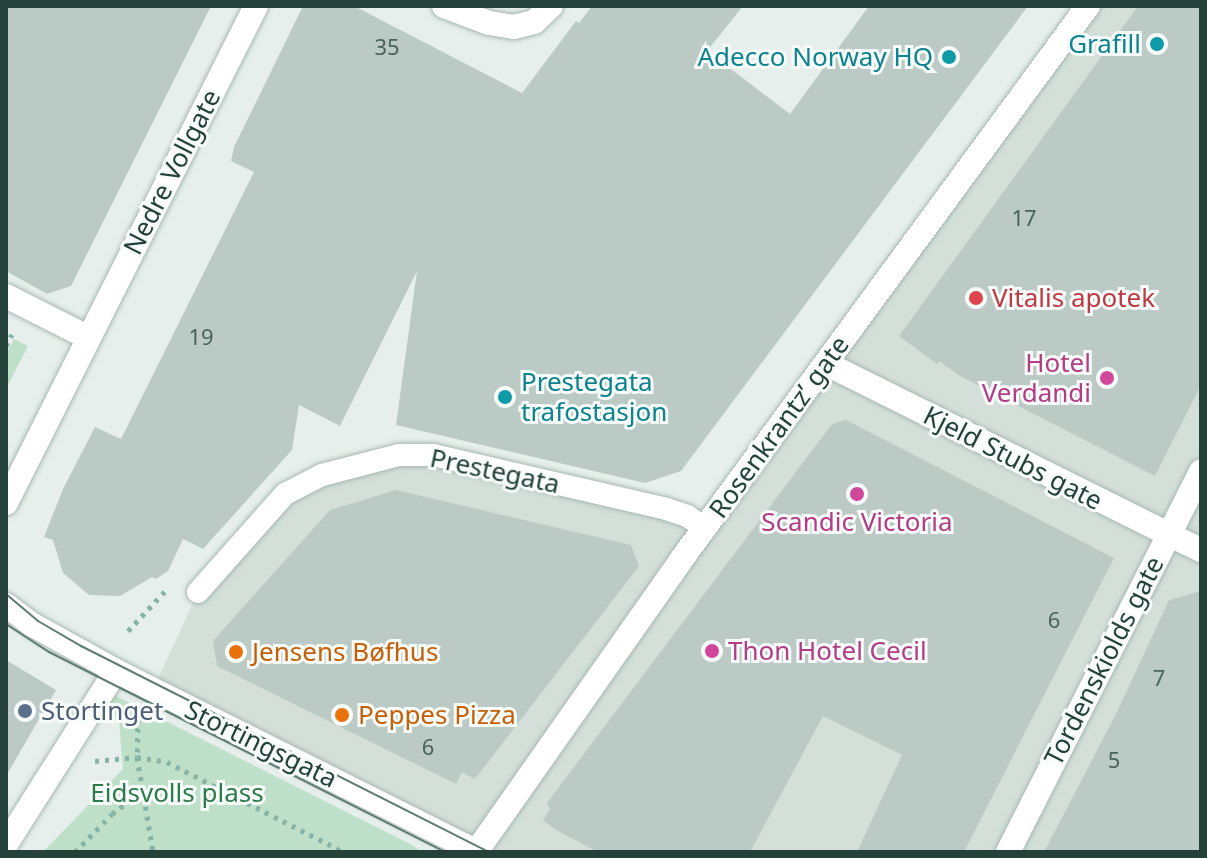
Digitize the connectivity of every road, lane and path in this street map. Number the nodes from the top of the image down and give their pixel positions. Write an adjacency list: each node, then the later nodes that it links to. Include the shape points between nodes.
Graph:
1 (256, 6): 7 (street, Nedre Vollgate)
2 (444, 6): 3 (street, via 514,27 534,22)
3 (551, 6)
4 (1088, 6): 9 (street, Rosenkrantz’ gate)
5 (6, 296): 7 (street)
6 (11, 337): 8 (path)
7 (87, 337): 11 (street, Nedre Vollgate)
8 (6, 346)
9 (827, 364): 12 (street, Rosenkrantz’ gate); 13 (street, Kjeld Stubs gate)
10 (1201, 471): 13 (street, Tordenskiolds gate)
11 (6, 503)
12 (705, 528): 15 (lane, Prestegata, via 666,509 433,455 399,455 322,475 285,494); 26 (street, Rosenkrantz’ gate)
13 (1168, 534): 14 (street, Kjeld Stubs gate); 27 (street, Tordenskiolds gate)
14 (1201, 550)
15 (198, 592)
16 (6, 605): 17 (street, Stortingsgata)
17 (116, 671): 20 (street); 26 (street, Stortingsgata)
18 (138, 716): 19 (path)
19 (137, 757): 20 (path); 21 (path); 25 (path, via 167,762)
20 (58, 764): 22 (street)
21 (143, 791): 23 (path); 24 (path)
22 (6, 844)
23 (75, 852)
24 (153, 852)
25 (344, 852)
26 (477, 852)
27 (1008, 852)

